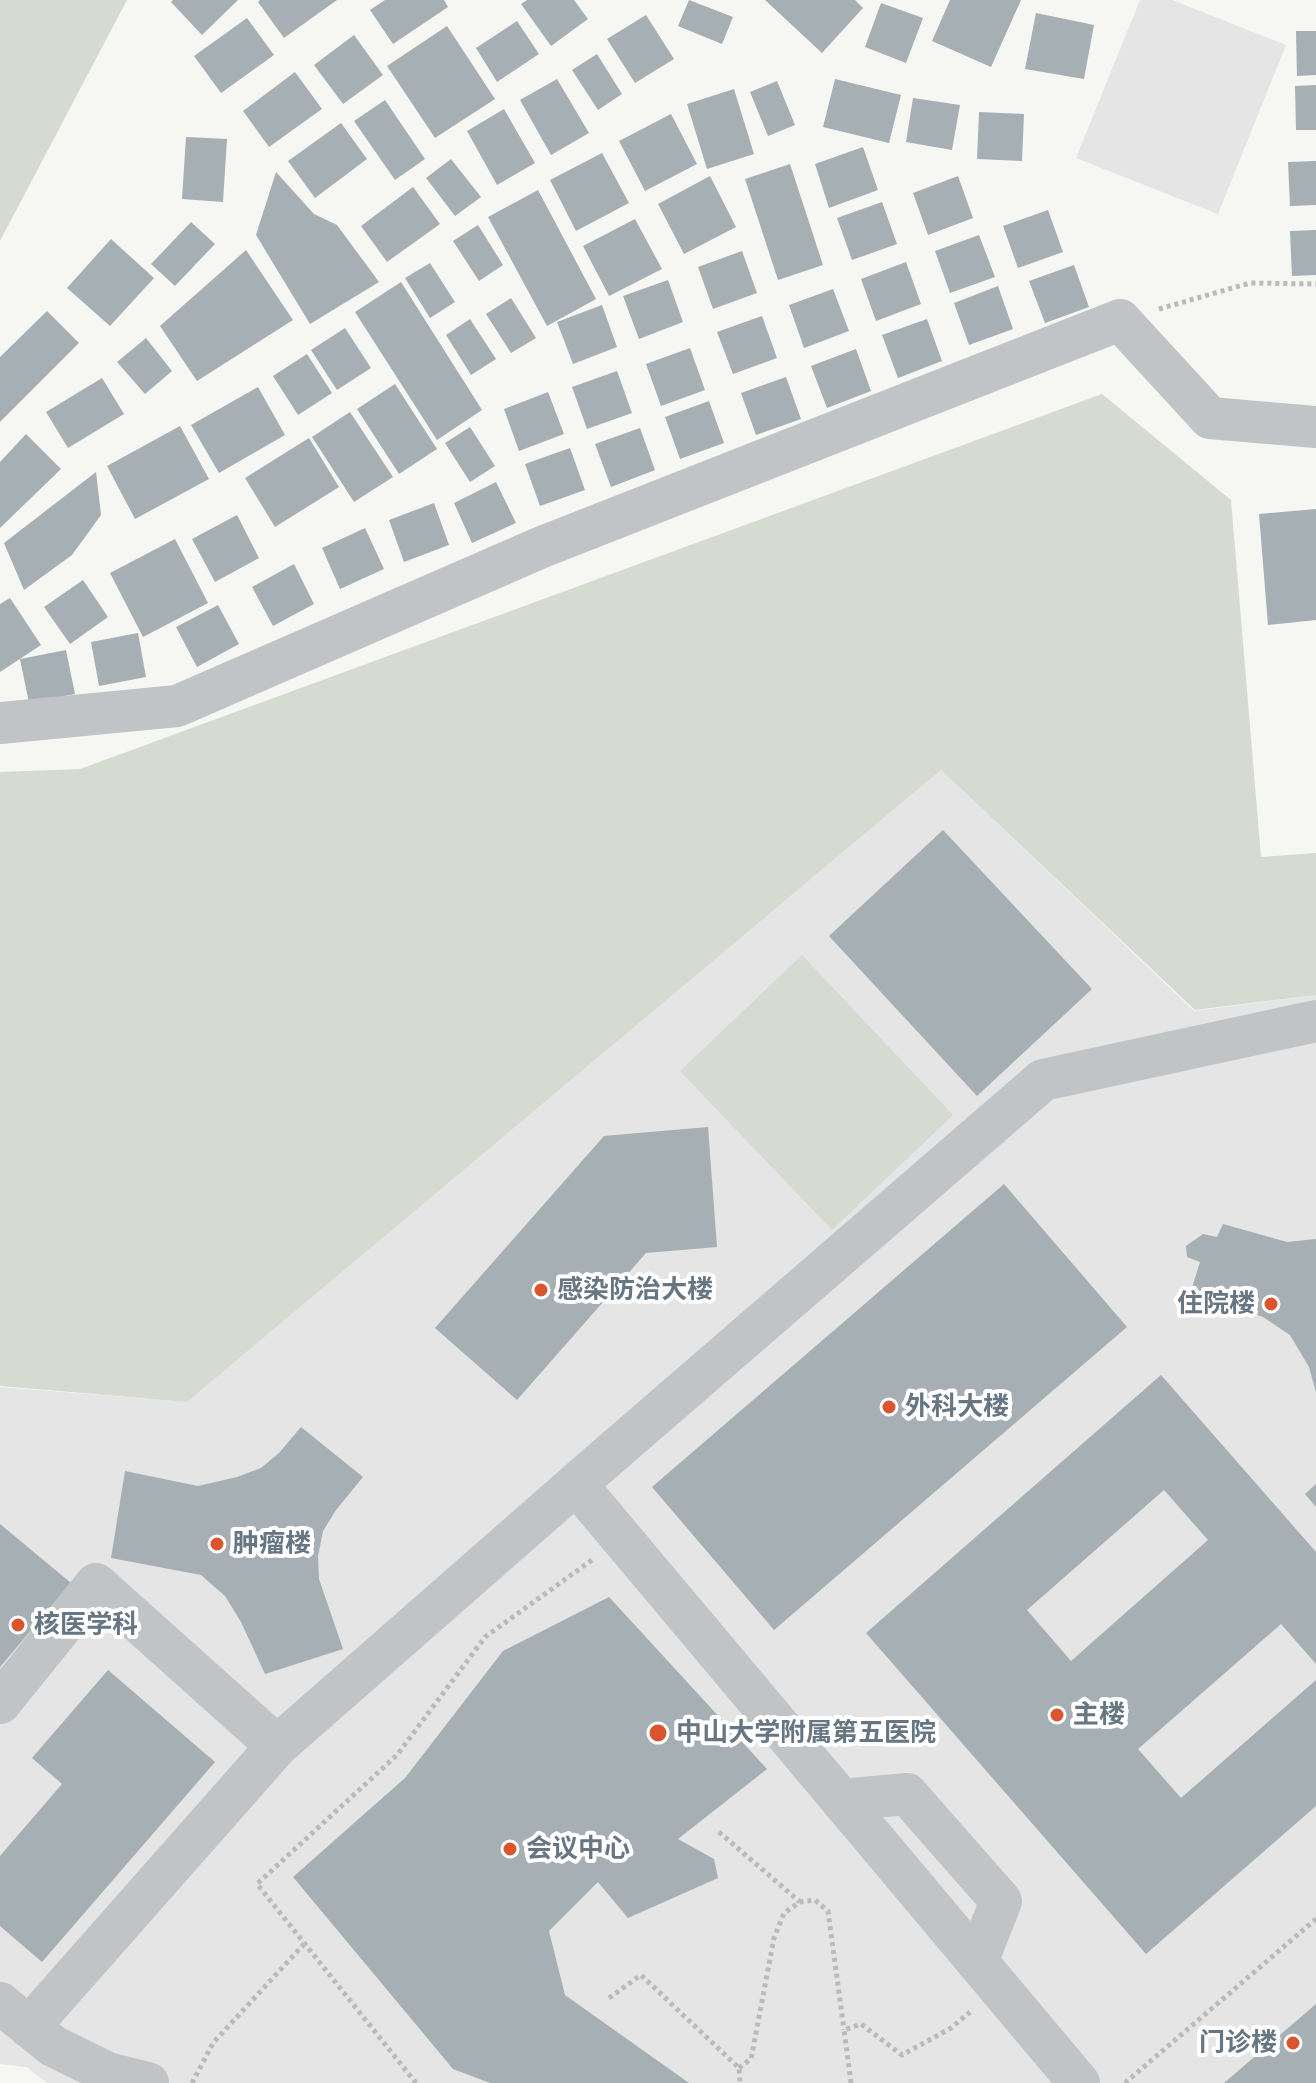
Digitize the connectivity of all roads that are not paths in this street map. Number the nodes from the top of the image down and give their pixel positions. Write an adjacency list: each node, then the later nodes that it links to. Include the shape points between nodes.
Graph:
1 (1316, 427): 2 (street, via 1210,418 1120,320 542,547 177,706)
2 (0, 723)
3 (1316, 1021): 4 (street, via 1043,1080)
4 (576, 1484): 6 (street); 7 (street)
5 (0, 1703): 6 (street, via 96,1584)
6 (277, 1746): 9 (street)
7 (841, 1800): 8 (street); 8 (street, via 907,1794 1001,1901)
8 (988, 1975): 11 (street)
9 (15, 2015): 10 (street, via 53,2046 108,2073)
10 (148, 2083)
11 (1079, 2083)

